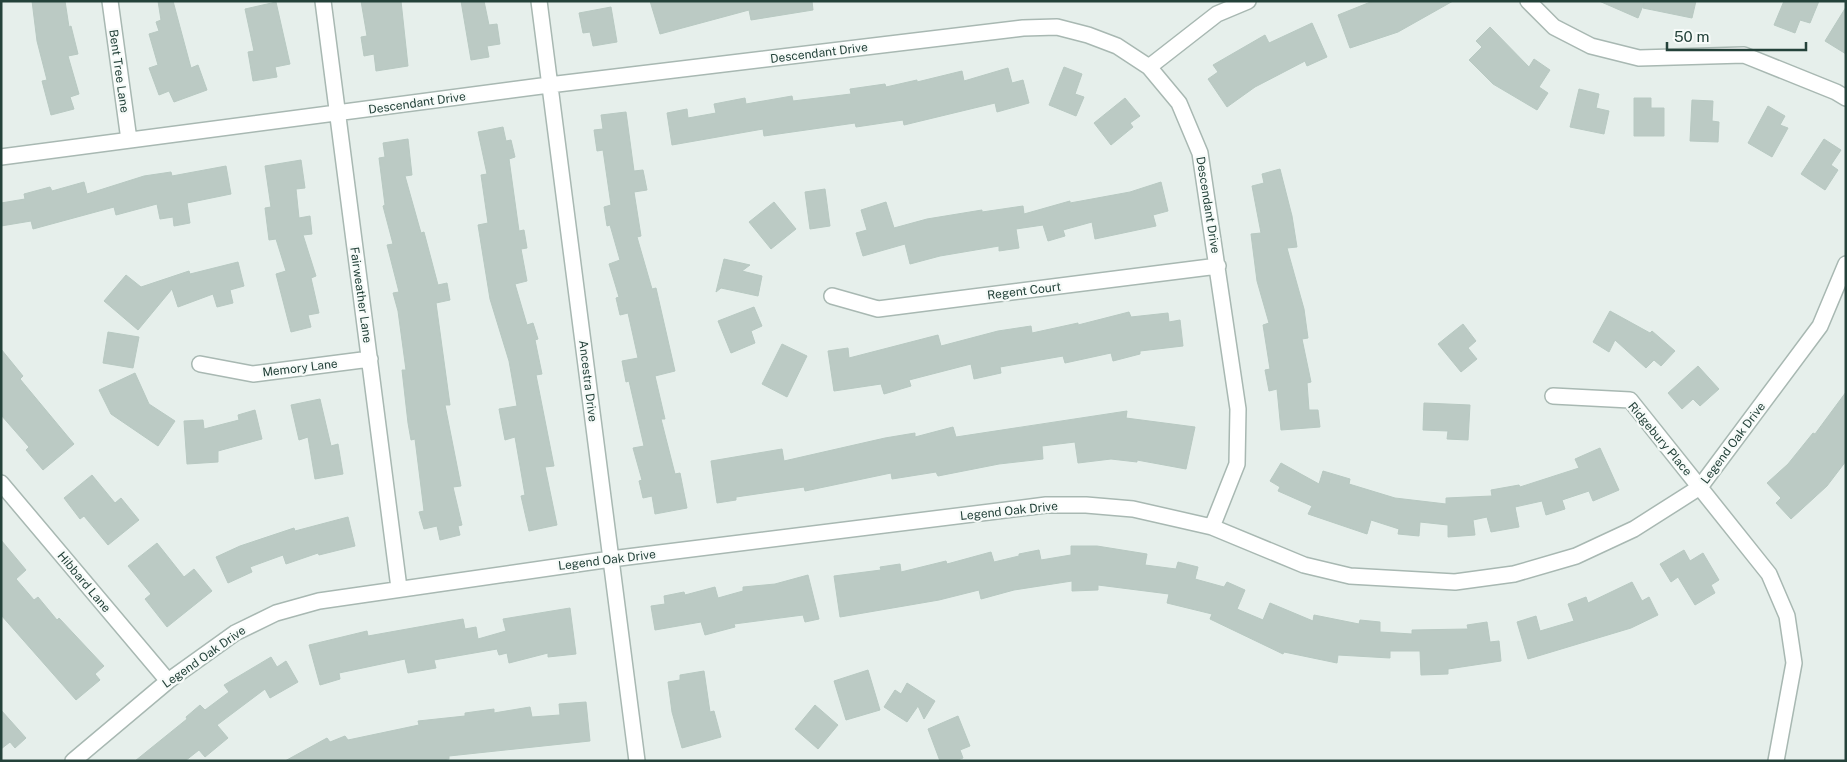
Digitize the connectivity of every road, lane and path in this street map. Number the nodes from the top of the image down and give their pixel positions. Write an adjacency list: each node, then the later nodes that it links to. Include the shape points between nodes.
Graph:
1 (110, 1): 10 (street, Bent Tree Lane)
2 (323, 1): 9 (street, Fairweather Lane)
3 (539, 1): 7 (street, Ancestra Drive)
4 (1248, 1): 6 (street, via 1217,14)
5 (1528, 1): 8 (street, via 1554,27 1591,46 1639,58 1744,55)
6 (1149, 67): 7 (street, Descendant Drive, via 1117,46 1057,27); 13 (street, Descendant Drive, via 1179,103 1200,153)
7 (549, 85): 9 (street, Descendant Drive); 21 (street, Ancestra Drive)
8 (1846, 98)
9 (337, 114): 10 (street, Descendant Drive); 15 (street, Fairweather Lane)
10 (129, 140): 11 (street, Descendant Drive)
11 (1, 157)
12 (1846, 264): 19 (street, Legend Oak Drive, via 1820,326)
13 (1218, 266): 14 (street, Regent Court, via 878,309); 20 (street, Descendant Drive, via 1238,409 1237,455)
14 (832, 296)
15 (370, 359): 16 (street, Memory Lane, via 253,374); 22 (street, Fairweather Lane)
16 (200, 364)
17 (1552, 396): 19 (street, Ridgebury Place, via 1630,400)
18 (1, 483): 23 (street, Hibbard Lane)
19 (1700, 487): 20 (street, Legend Oak Drive, via 1634,530 1576,556 1514,574 1455,582 1350,576 1304,565); 26 (street, Ridgebury Place, via 1769,574 1787,616 1794,663)
20 (1212, 527): 21 (street, Legend Oak Drive, via 1133,509 1086,504 1046,505)
21 (611, 559): 22 (street, Legend Oak Drive); 25 (street, Ancestra Drive)
22 (399, 588): 23 (street, Legend Oak Drive, via 319,601 276,613 236,633)
23 (168, 682): 24 (street, Legend Oak Drive)
24 (73, 761)
25 (637, 761)
26 (1776, 761)

